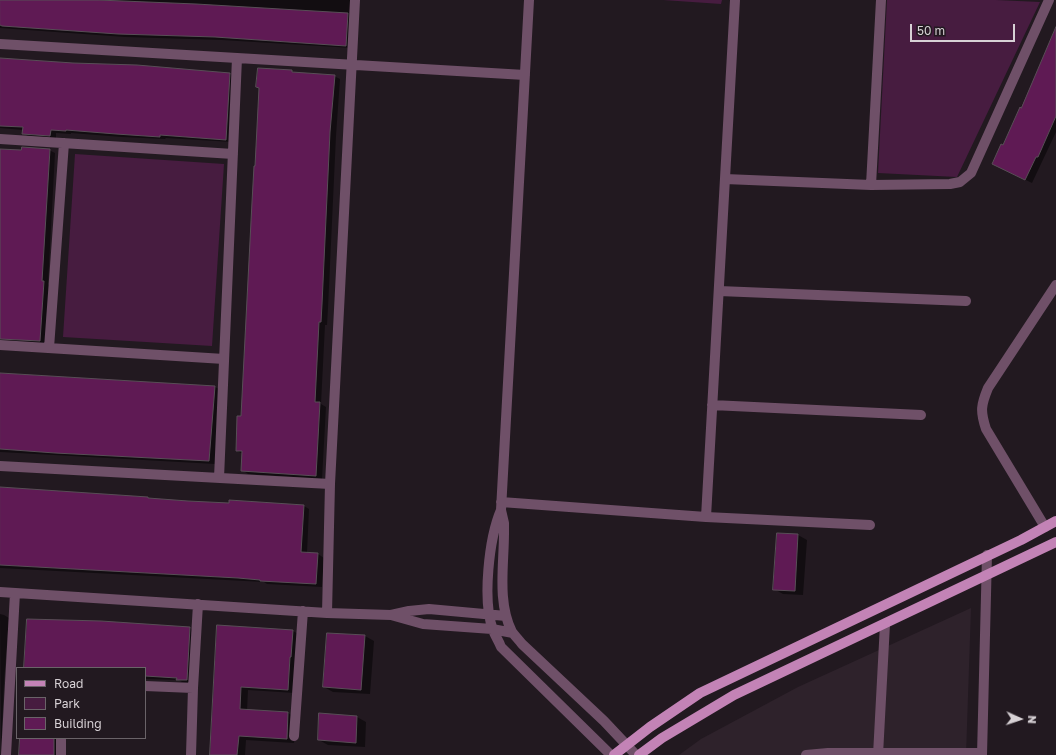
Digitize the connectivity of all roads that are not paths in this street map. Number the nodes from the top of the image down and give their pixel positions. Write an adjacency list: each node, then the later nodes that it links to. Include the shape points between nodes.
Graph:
1 (355, 0): 8 (street)
2 (529, 0): 9 (street)
3 (735, 0): 13 (street)
4 (881, 0): 14 (street)
5 (1049, 0): 14 (street, via 971,173 960,182 950,184)
6 (0, 44): 7 (street)
7 (237, 58): 8 (street); 12 (street)
8 (352, 64): 9 (street); 25 (street)
9 (525, 75): 26 (street)
10 (0, 140): 11 (street)
11 (64, 144): 12 (street); 19 (street)
12 (233, 154): 20 (street)
13 (725, 179): 14 (street); 16 (street)
14 (871, 184)
15 (1056, 285): 30 (street, via 988,388 982,402 981,416 986,429)
16 (719, 291): 17 (street); 21 (street)
17 (966, 301)
18 (0, 345): 19 (street)
19 (49, 348): 20 (street)
20 (224, 359): 24 (street)
21 (712, 405): 22 (street); 27 (street)
22 (921, 415)
23 (0, 466): 24 (street)
24 (219, 478): 25 (street)
25 (330, 484): 38 (street)
26 (501, 506): 27 (street); 40 (street, via 491,544 487,590); 41 (street, via 504,523 503,599)
27 (706, 516): 29 (street)
28 (1056, 521): 30 (main road)
29 (870, 525)
30 (1045, 526): 32 (main road)
31 (1056, 542): 33 (main road)
32 (987, 555): 33 (street); 50 (main road, via 700,693)
33 (987, 575): 42 (main road); 52 (street)
34 (0, 592): 35 (street)
35 (15, 593): 36 (street); 45 (street)
36 (198, 604): 37 (street); 47 (street)
37 (303, 611): 38 (street); 48 (street)
38 (327, 612): 39 (street)
39 (391, 615): 40 (street, via 429,609); 43 (street, via 423,624)
40 (489, 615): 41 (street); 43 (street)
41 (506, 616): 44 (street)
42 (885, 624): 51 (street); 58 (main road, via 734,694)
43 (492, 629): 44 (street); 56 (street, via 501,647)
44 (513, 633): 50 (street)
45 (14, 682): 53 (street)
46 (146, 686): 47 (street)
47 (193, 688): 55 (street)
48 (294, 736)
49 (61, 739): 54 (street)
50 (626, 744): 56 (main road); 57 (street)
51 (878, 754): 52 (street); 59 (street)
52 (982, 754)
53 (6, 755)
54 (60, 755)
55 (192, 755)
56 (613, 755)
57 (636, 755)
58 (639, 755)
59 (806, 755)

